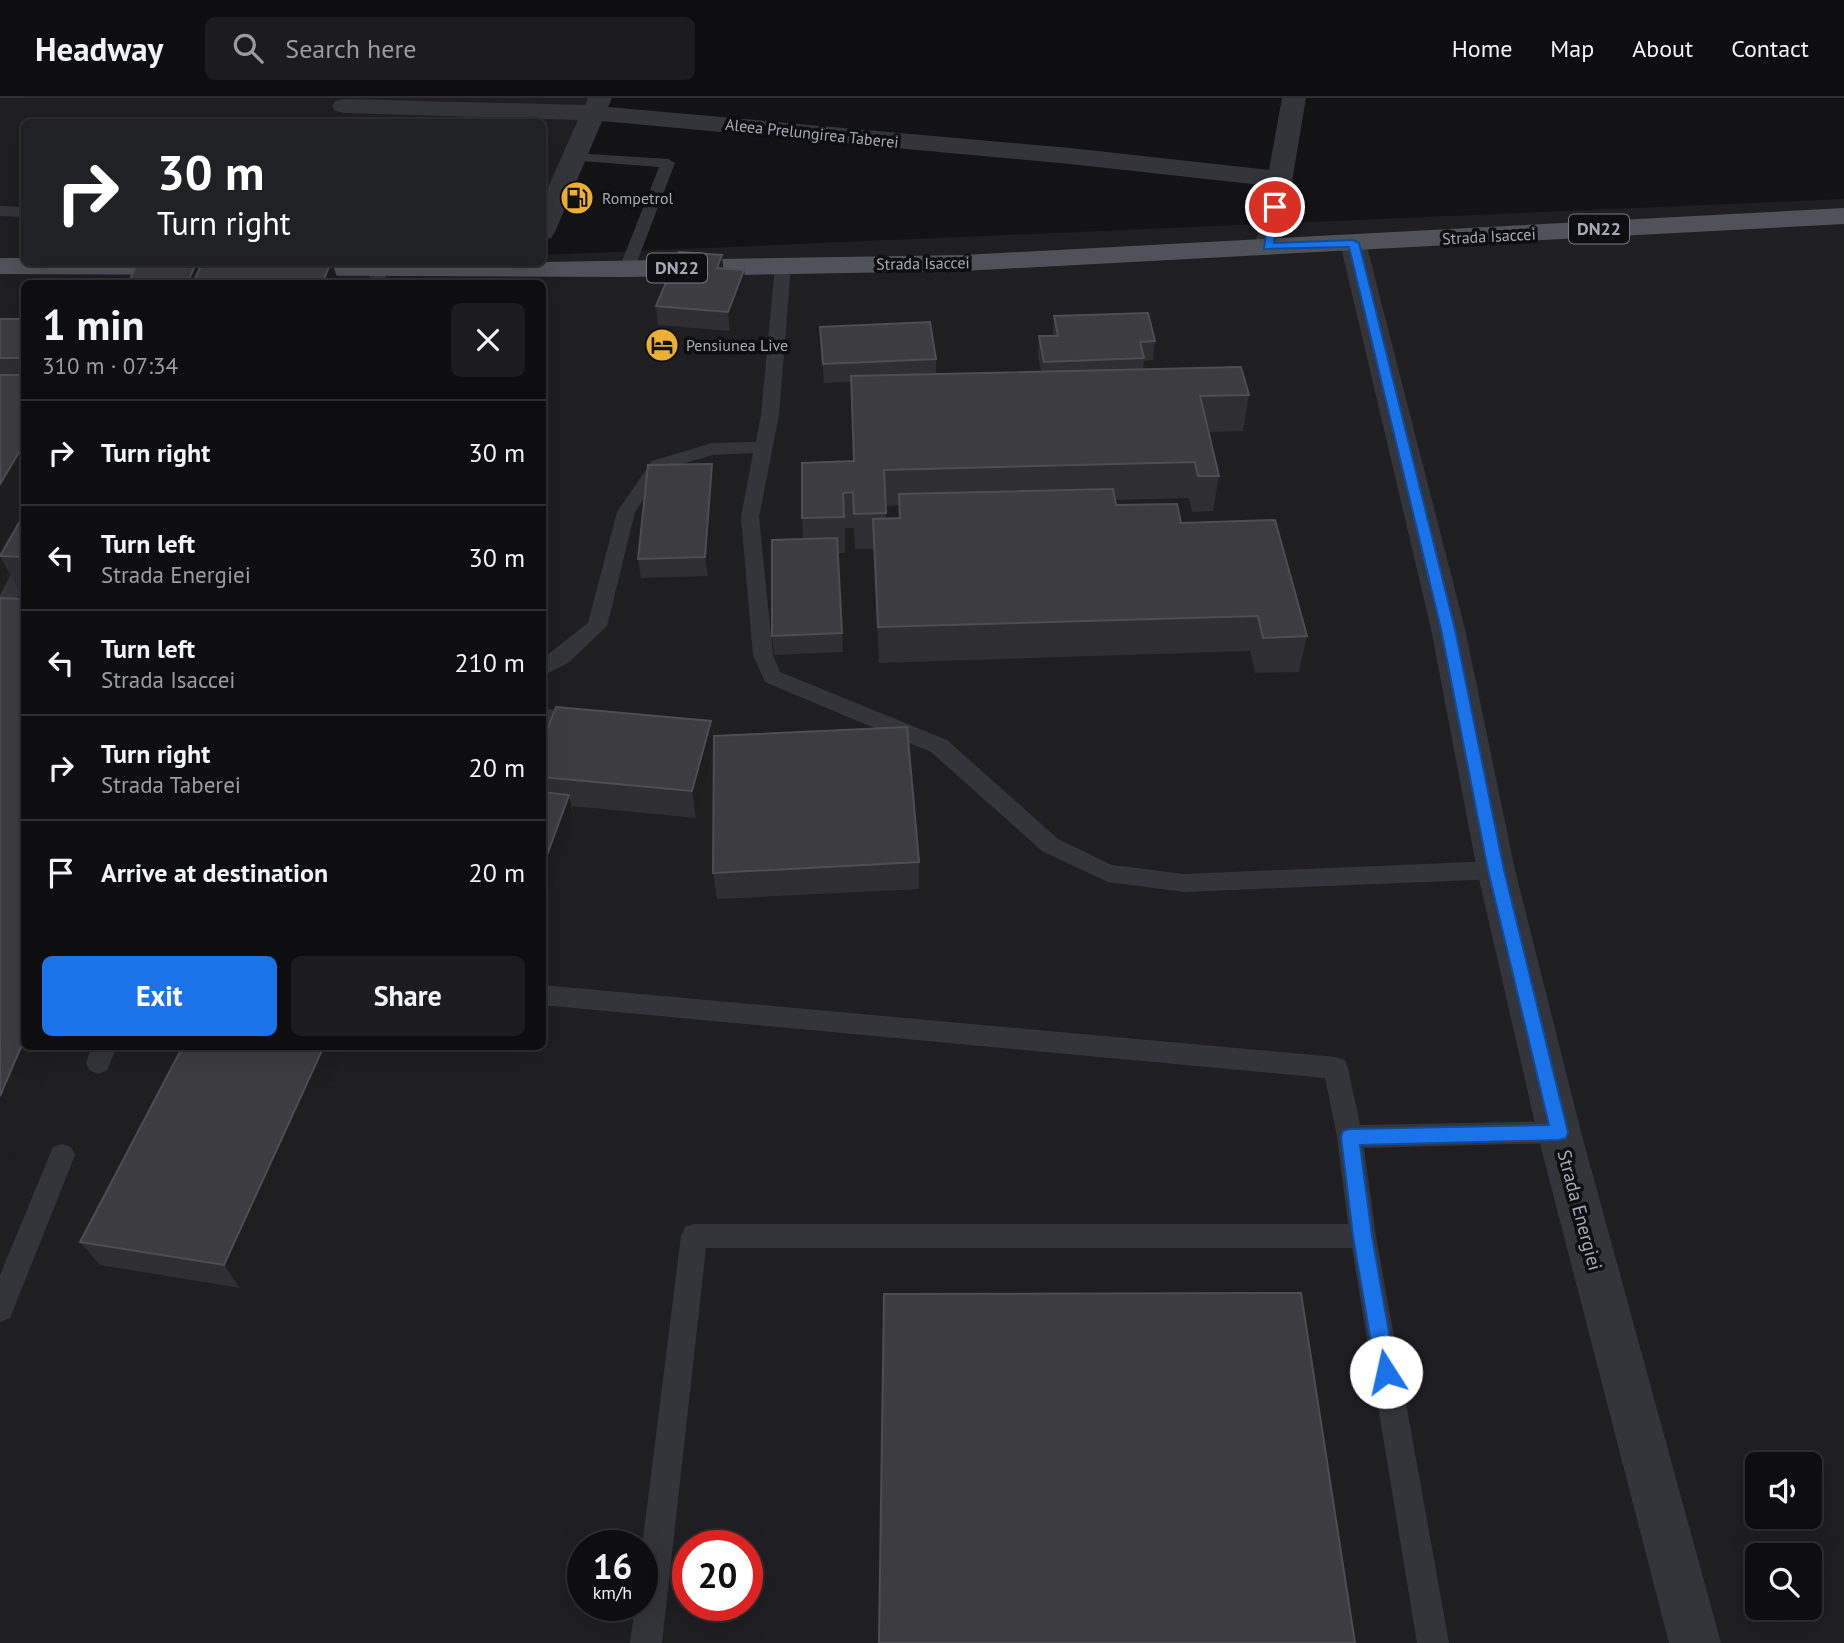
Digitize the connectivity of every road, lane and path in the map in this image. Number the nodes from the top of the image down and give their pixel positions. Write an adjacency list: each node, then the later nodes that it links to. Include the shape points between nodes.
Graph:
1 (1294, 98): 5 (street)
2 (344, 106): 3 (street, Aleea Prelungirea Taberei)
3 (596, 106): 4 (street); 5 (street, Aleea Prelungirea Taberei)
4 (573, 157): 9 (street); 15 (lane, via 668,163)
5 (1279, 179): 11 (street)
6 (0, 211): 7 (lane)
7 (21, 212)
8 (1844, 216): 10 (main road, Strada Isaccei / DN22)
9 (546, 222)
10 (1353, 243): 11 (main road, Strada Isaccei / DN22); 23 (street, Strada Energiei, via 1448,629)
11 (1268, 247): 14 (main road, Strada Isaccei / DN22, via 964,263)
12 (0, 266): 16 (main road, Strada Isaccei / DN22)
13 (529, 266): 15 (main road, Strada Isaccei / DN22); 16 (main road, Strada Isaccei / DN22)
14 (783, 266): 15 (main road, Strada Isaccei / DN22); 17 (lane)
15 (627, 269)
16 (378, 276)
17 (764, 447): 20 (lane, via 712,449 658,465 626,512 597,626); 23 (lane, via 750,517 762,655 772,677 939,746 1050,845 1108,873 1184,883)
18 (21, 574): 19 (lane)
19 (0, 613)
20 (546, 667)
21 (546, 716): 22 (lane)
22 (606, 723)
23 (1496, 870): 25 (street, Strada Energiei)
24 (546, 995): 26 (lane, via 1336,1068)
25 (1559, 1132): 26 (lane); 32 (street, Strada Energiei)
26 (1350, 1137): 28 (lane)
27 (62, 1155): 29 (lane)
28 (1363, 1236): 30 (lane, via 694,1236); 31 (lane)
29 (0, 1309)
30 (646, 1643)
31 (1433, 1643)
32 (1695, 1643)

